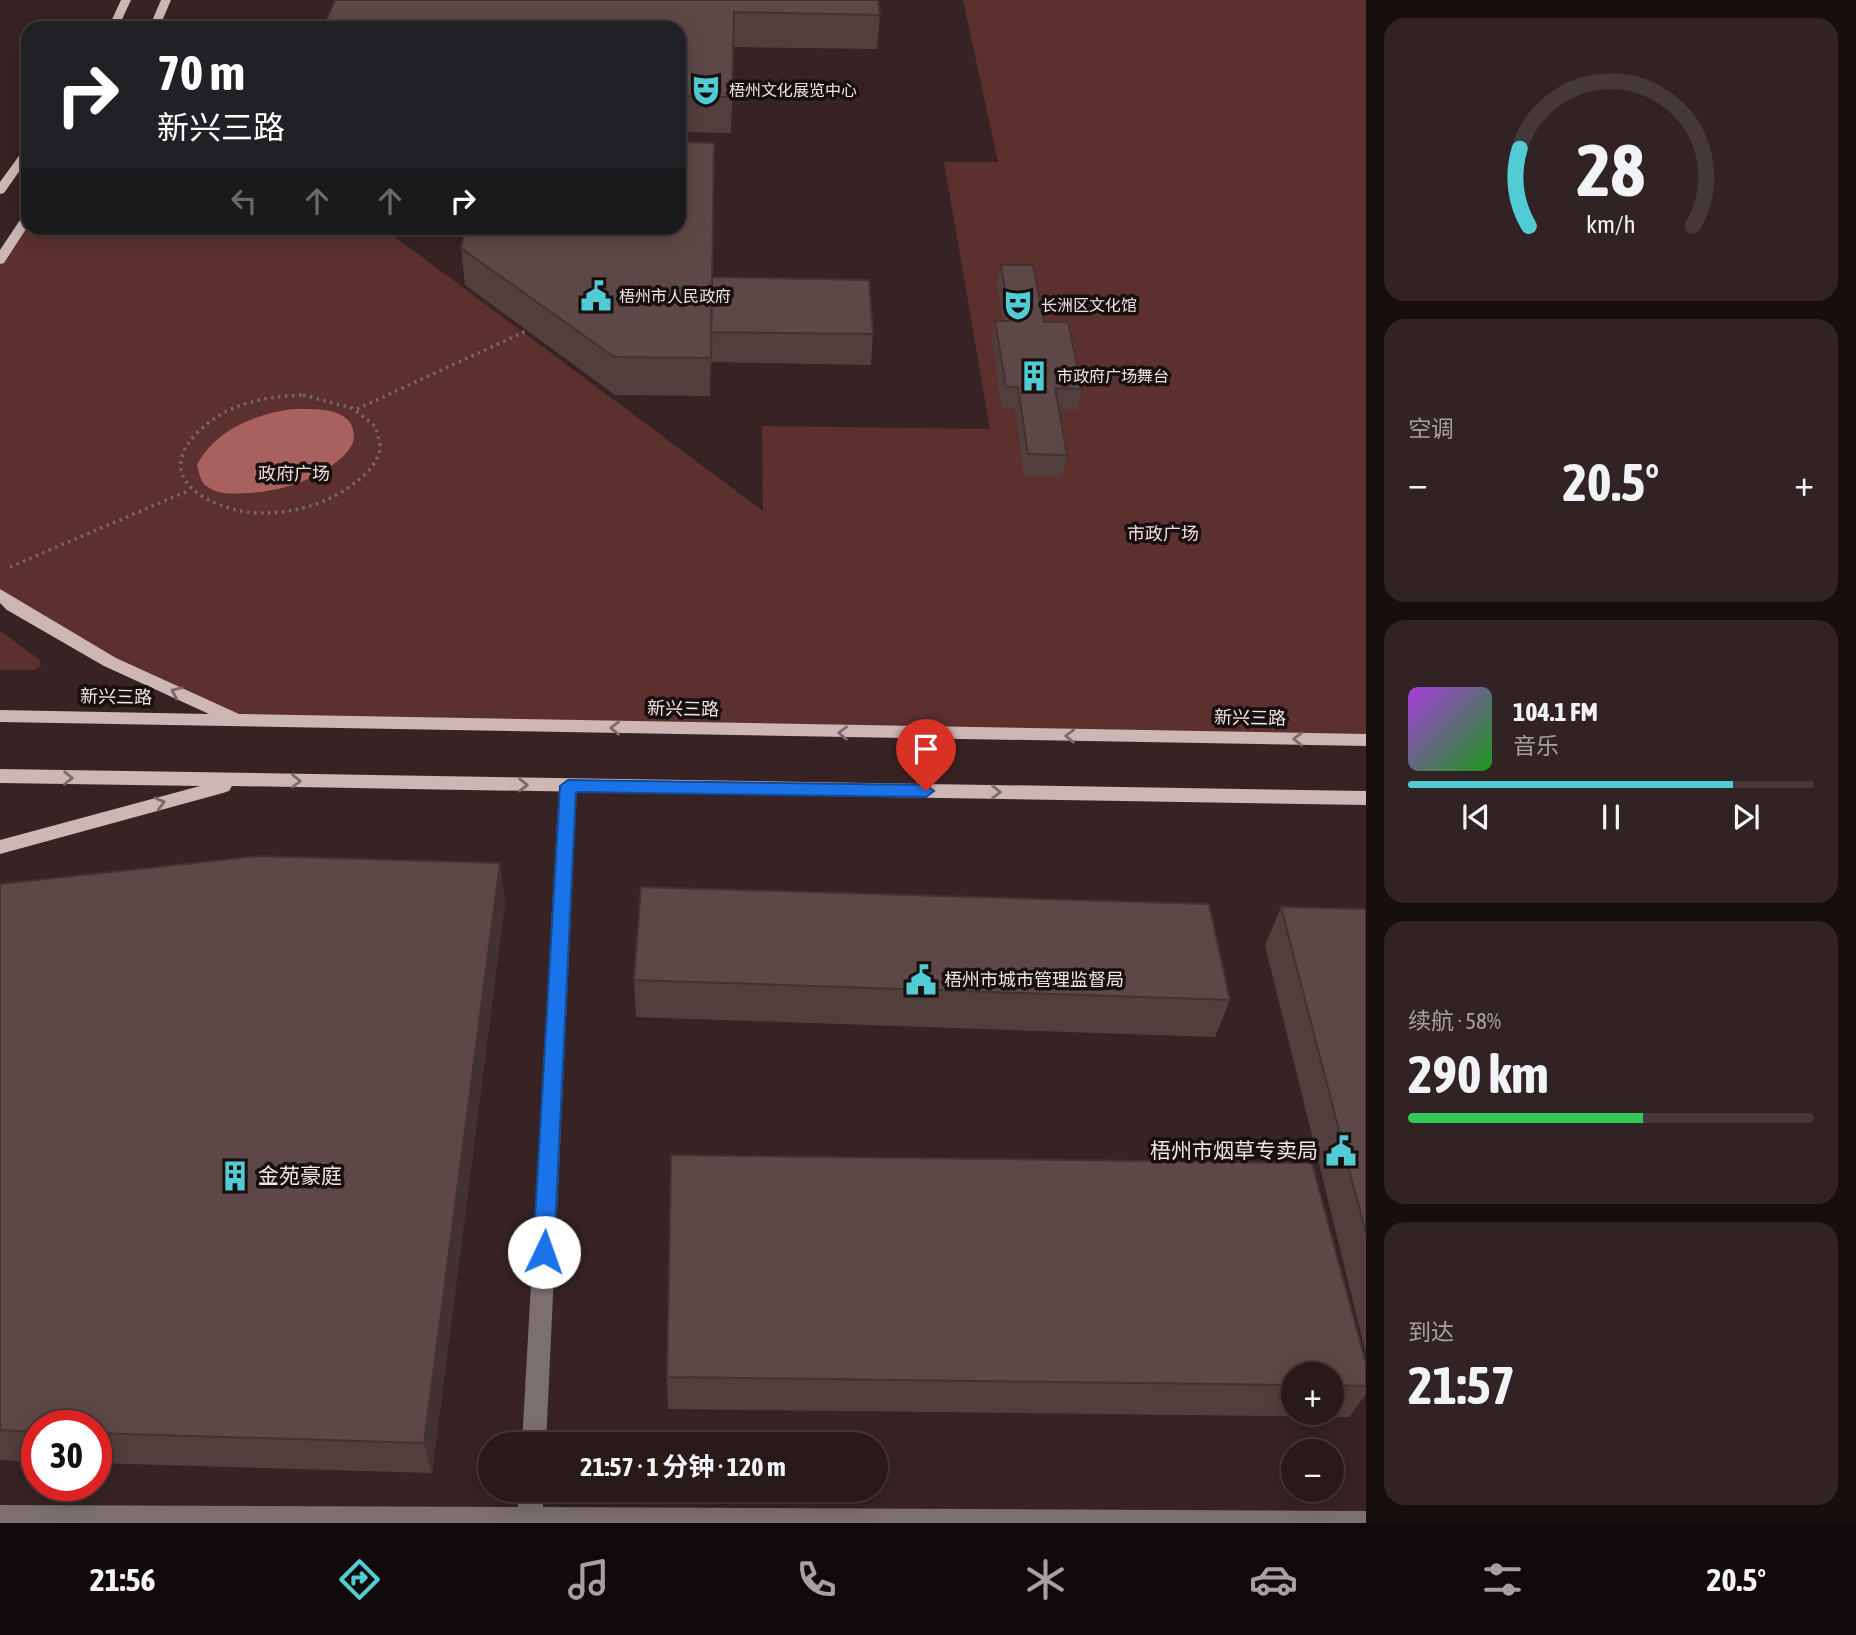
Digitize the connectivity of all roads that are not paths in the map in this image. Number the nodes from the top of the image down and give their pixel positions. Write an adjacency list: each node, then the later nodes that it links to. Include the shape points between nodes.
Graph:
1 (126, 0): 3 (main road)
2 (166, 0): 4 (main road)
3 (116, 21)
4 (157, 21)
5 (21, 161): 6 (main road)
6 (0, 190)
7 (21, 228): 8 (main road)
8 (0, 260)
9 (0, 594): 11 (main road, one-way to 9, via 110,662 13,607)
10 (0, 716): 11 (main road, 新兴三路)
11 (239, 720): 12 (main road, 新兴三路, one-way to 11)
12 (1366, 740)
13 (0, 776): 14 (main road, one-way to 14)
14 (244, 780): 15 (main road, one-way to 15); 17 (main road, one-way to 14)
15 (568, 786): 16 (main road, one-way to 16); 18 (street)
16 (1366, 798)
17 (0, 848)
18 (535, 1432)
19 (531, 1502): 21 (street)
20 (0, 1517): 21 (street)
21 (530, 1520): 22 (street)
22 (1366, 1523)

